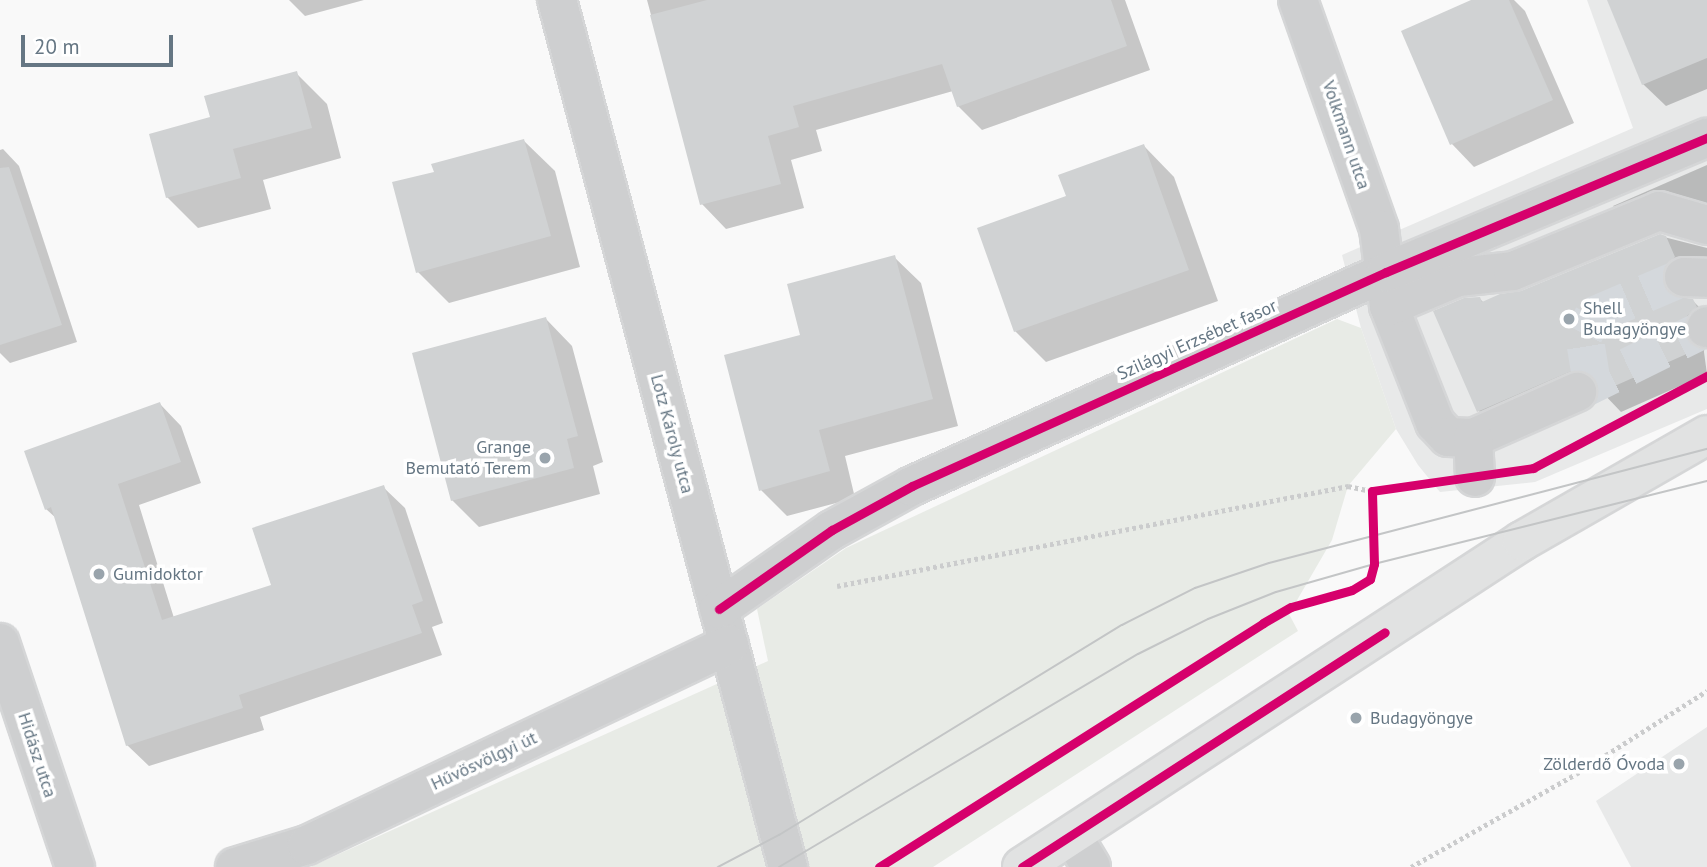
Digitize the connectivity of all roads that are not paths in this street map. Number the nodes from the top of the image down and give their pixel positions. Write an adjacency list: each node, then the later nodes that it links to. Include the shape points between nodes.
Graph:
1 (557, 0): 10 (street, Lotz Károly utca)
2 (1298, 0): 5 (street, Volkmann utca, via 1379,229)
3 (1707, 138): 5 (street, Szilágyi Erzsébet fasor)
4 (1707, 225): 5 (street, via 1659,211 1513,271)
5 (1388, 289): 8 (street, Volkmann utca, via 1435,423 1448,437); 10 (street, Szilágyi Erzsébet fasor, via 912,486 832,530)
6 (1577, 391): 8 (street)
7 (1707, 435): 13 (main road, via 1522,541)
8 (1473, 438): 9 (street)
9 (1475, 477)
10 (719, 609): 12 (street, Lotz Károly utca)
11 (0, 643): 14 (street, Hidász utca)
12 (729, 645): 15 (street, Hűvösvölgyi út, via 307,845); 16 (street, Lotz Károly utca)
13 (1072, 835): 17 (main road); 18 (street)
14 (75, 867)
15 (235, 867)
16 (788, 867)
17 (1022, 867)
18 (1091, 867)

